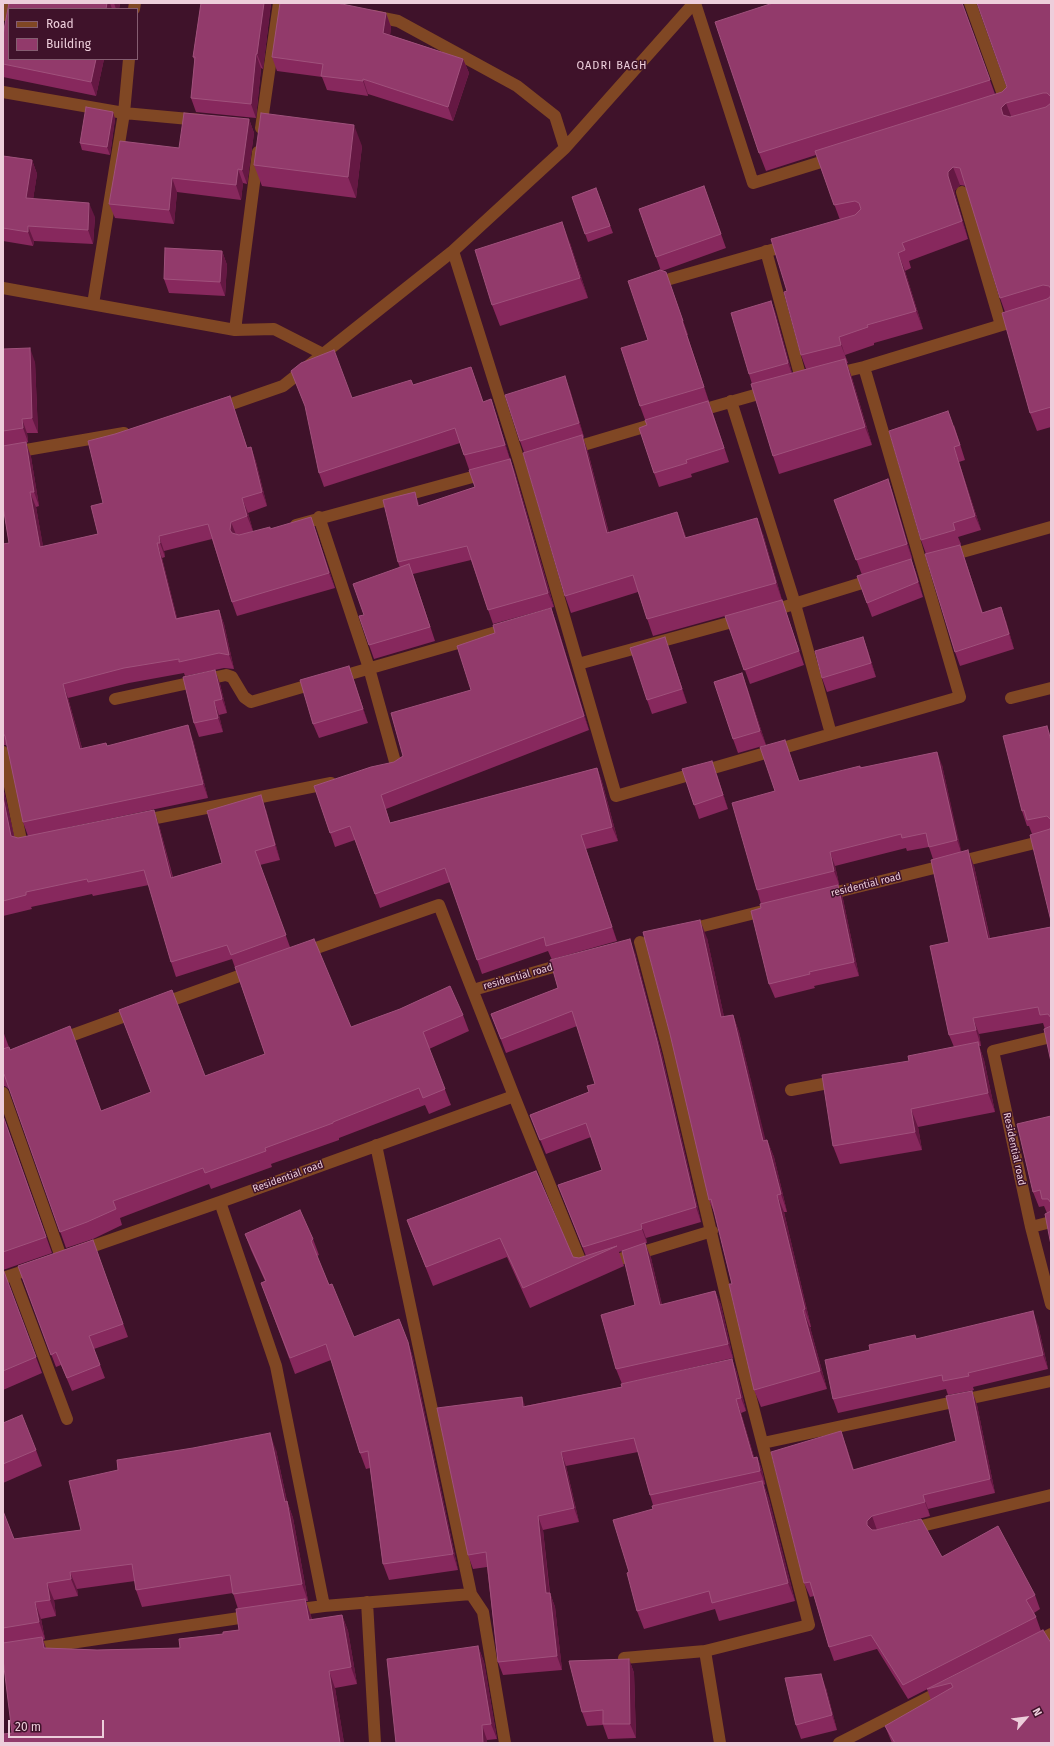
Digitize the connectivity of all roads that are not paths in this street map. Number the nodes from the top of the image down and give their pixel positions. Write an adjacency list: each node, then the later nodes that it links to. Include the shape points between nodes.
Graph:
1 (5, 3): 6 (street)
2 (279, 3): 13 (street)
3 (694, 3): 14 (street); 15 (street, via 753,184)
4 (970, 3): 9 (street, via 1006,103)
5 (361, 14): 14 (street, via 398,21 517,86 555,116)
6 (3, 15)
7 (129, 60): 10 (street)
8 (3, 92): 10 (street)
9 (991, 108)
10 (124, 113): 11 (street); 22 (street)
11 (216, 122)
12 (246, 125): 13 (street)
13 (261, 126): 25 (street)
14 (565, 148): 18 (street)
15 (842, 155)
16 (962, 192): 24 (street)
17 (802, 241): 19 (street)
18 (453, 251): 26 (street); 37 (street)
19 (766, 251): 20 (street); 29 (street, via 806,381)
20 (670, 279)
21 (3, 288): 22 (street)
22 (93, 304): 25 (street)
23 (1051, 310): 24 (street)
24 (1001, 325): 27 (street)
25 (235, 330): 26 (street, via 274,329)
26 (323, 354): 30 (street, via 283,386)
27 (864, 367): 28 (street); 41 (street)
28 (825, 376)
29 (731, 401): 31 (street); 44 (street)
30 (204, 414)
31 (686, 415)
32 (663, 421): 34 (street)
33 (136, 431): 35 (street)
34 (558, 453)
35 (3, 454)
36 (535, 459): 37 (street)
37 (520, 464): 38 (street); 45 (street)
38 (319, 517): 40 (street); 49 (street)
39 (1051, 527): 41 (street)
40 (284, 528)
41 (930, 561): 42 (street); 53 (street, via 960,697)
42 (907, 568)
43 (884, 575): 44 (street)
44 (794, 604): 48 (street); 53 (street)
45 (563, 612): 46 (street); 48 (street)
46 (548, 617)
47 (518, 625): 49 (street)
48 (578, 664): 53 (street, via 616,796)
49 (369, 668): 52 (street, via 251,702 232,677 226,675); 55 (street, via 397,770)
50 (1051, 688): 51 (street)
51 (1011, 698)
52 (115, 699)
53 (831, 734)
54 (3, 752): 59 (street, via 22,845)
55 (373, 774)
56 (342, 780): 57 (street)
57 (131, 823)
58 (1051, 839): 60 (street, residential road)
59 (38, 842)
60 (810, 899)
61 (780, 907): 62 (street)
62 (679, 932)
63 (655, 938): 64 (street)
64 (640, 942): 65 (street); 80 (street, via 670,1053)
65 (625, 946)
66 (289, 958): 69 (street, via 439,905)
67 (579, 959): 69 (street, residential road)
68 (266, 966): 71 (street)
69 (473, 990): 75 (street)
70 (1051, 1037): 79 (street, Residential road, via 989,1052)
71 (48, 1044)
72 (853, 1078): 73 (street)
73 (791, 1090)
74 (3, 1093): 81 (street)
75 (514, 1096): 76 (street, Residential road); 80 (street, via 584,1270)
76 (376, 1145): 77 (street, Residential road); 93 (street)
77 (220, 1202): 81 (street, Residential road); 95 (street, via 276,1366)
78 (1051, 1222): 79 (street)
79 (1032, 1227): 83 (street, Residential road)
80 (712, 1231): 84 (street)
81 (61, 1257): 82 (street, Residential road)
82 (8, 1277): 87 (street)
83 (1051, 1304)
84 (742, 1364): 85 (street); 88 (street)
85 (727, 1368)
86 (1051, 1381): 88 (street)
87 (67, 1419)
88 (763, 1443): 89 (street)
89 (775, 1490): 90 (street); 100 (street, via 808,1625)
90 (760, 1494)
91 (1051, 1495): 92 (street)
92 (894, 1533)
93 (471, 1594): 94 (street); 105 (street, via 483,1612)
94 (367, 1602): 95 (street); 104 (street)
95 (324, 1606): 96 (street)
96 (285, 1612)
97 (261, 1615): 101 (street)
98 (1051, 1634): 99 (street)
99 (1023, 1649)
100 (705, 1651): 102 (street); 106 (street)
101 (3, 1653)
102 (624, 1658)
103 (952, 1685): 107 (street)
104 (375, 1743)
105 (505, 1743)
106 (720, 1743)
107 (839, 1743)

